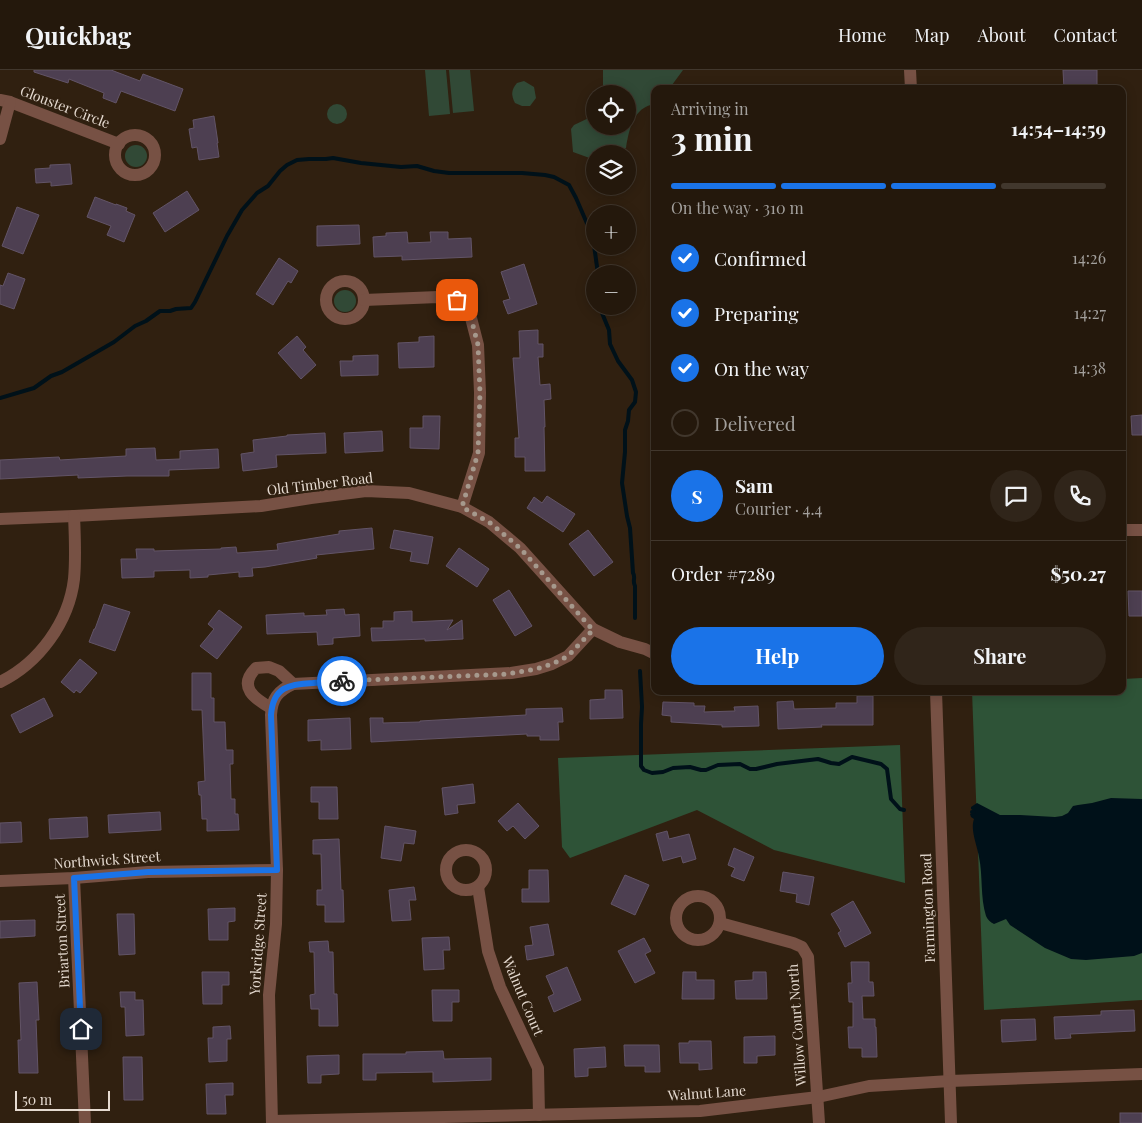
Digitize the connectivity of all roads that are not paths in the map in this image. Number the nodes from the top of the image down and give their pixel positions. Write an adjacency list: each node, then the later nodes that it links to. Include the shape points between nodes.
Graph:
1 (910, 70): 2 (street)
2 (911, 85)
3 (5, 101): 4 (street); 5 (street, Glouster Circle)
4 (0, 139)
5 (118, 144)
6 (364, 300): 7 (street, via 438,297 457,300 470,314 478,345 478,453)
7 (462, 507): 8 (street, Old Timber Road, via 410,493 366,491 261,506); 12 (street, Old Timber Road, via 489,522 520,548)
8 (74, 516): 9 (street, Old Timber Road); 14 (street, via 75,561 70,601 58,626 40,651)
9 (0, 519)
10 (1126, 530): 11 (street)
11 (1142, 530)
12 (593, 630): 13 (street, via 620,642); 15 (street, via 568,656 552,664 519,672)
13 (651, 650)
14 (0, 682)
15 (293, 684): 17 (street, via 278,694); 17 (street, via 279,671 269,667 256,668 250,674 250,692)
16 (936, 695): 24 (street, Farmington Road)
17 (272, 708): 18 (street, Yorkridge Street)
18 (277, 870): 19 (street, Northwick Street, via 148,872); 27 (street, Yorkridge Street, via 269,995)
19 (74, 878): 20 (street, Northwick Street); 28 (street, Briarton Street)
20 (0, 881)
21 (478, 887): 26 (street, Walnut Court, via 488,951 500,987 538,1068)
22 (720, 923): 25 (street, Willow Court North, via 793,943 802,947 808,957)
23 (1142, 1074): 24 (street, Walnut Lane)
24 (950, 1081): 25 (street, Walnut Lane, via 869,1086); 30 (street, Farmington Road)
25 (818, 1097): 26 (street, Walnut Lane, via 700,1111); 29 (street, Willow Court North)
26 (539, 1115): 27 (street, Walnut Lane)
27 (272, 1122)
28 (85, 1123)
29 (819, 1123)
30 (951, 1123)

